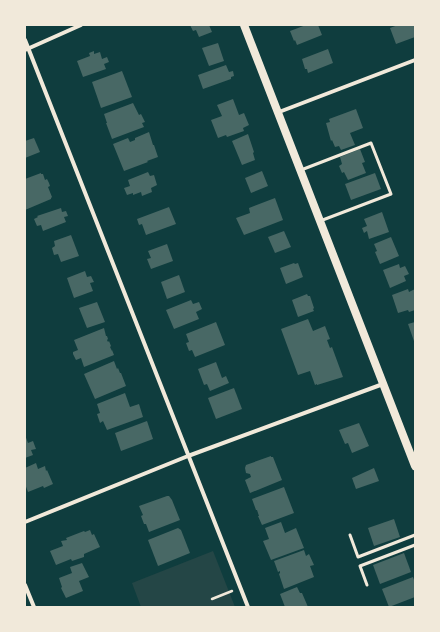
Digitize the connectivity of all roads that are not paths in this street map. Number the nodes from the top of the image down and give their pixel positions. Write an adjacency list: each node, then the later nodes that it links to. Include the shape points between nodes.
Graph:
1 (81, 25): 4 (street)
2 (244, 25): 6 (main road)
3 (25, 40): 4 (street)
4 (27, 49): 10 (street)
5 (415, 60): 6 (street)
6 (279, 112): 7 (main road)
7 (301, 170): 8 (main road); 8 (lane, via 371,142 391,194)
8 (320, 221): 9 (main road)
9 (383, 384): 10 (street); 11 (main road)
10 (188, 456): 12 (street); 19 (street)
11 (415, 466)
12 (25, 522)
13 (350, 535): 14 (lane, via 358,557)
14 (415, 535)
15 (415, 545): 17 (lane, via 360,566)
16 (25, 585): 18 (street)
17 (366, 585)
18 (34, 607)
19 (248, 607)

